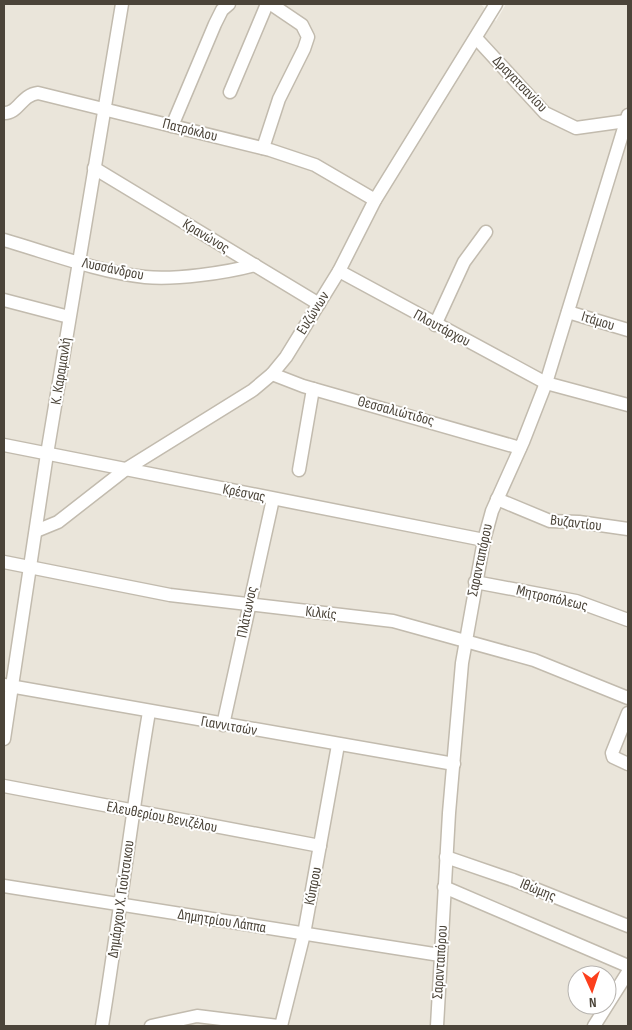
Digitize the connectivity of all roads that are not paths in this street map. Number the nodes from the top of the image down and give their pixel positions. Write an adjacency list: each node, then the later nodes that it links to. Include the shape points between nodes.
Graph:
1 (122, 4): 8 (street, Κ. Καραμανλή)
2 (229, 4): 11 (street, via 215,24)
3 (266, 4): 7 (street)
4 (272, 4): 12 (street, via 302,25 308,37 279,99)
5 (494, 5): 6 (street, Ευζώνων)
6 (476, 38): 10 (street, Δραγατσανίου, via 545,113 576,128); 14 (street, Ευζώνων)
7 (230, 92)
8 (104, 109): 9 (street, Πατρόκλου, via 38,94 27,96 12,112); 11 (street, Πατρόκλου); 13 (street, Κ. Καραμανλή)
9 (4, 114)
10 (627, 118): 22 (street, Σαρανταπόρου)
11 (172, 126): 12 (street, Πατρόκλου)
12 (263, 148): 14 (street, Πατρόκλου, via 314,164)
13 (94, 168): 17 (street, Κ. Καραμανλή); 18 (street, Κρανώνος)
14 (375, 200): 19 (street, Ευζώνων)
15 (486, 232): 24 (street, via 464,262)
16 (4, 240): 17 (street, Λυσσάνδρου)
17 (78, 261): 18 (street, Λυσσάνδρου, via 123,273 155,277); 23 (street, Κ. Καραμανλή)
18 (255, 265): 21 (street, Κρανώνος)
19 (339, 270): 21 (street, Ευζώνων); 24 (street, Πλουτάρχου)
20 (4, 300): 23 (street)
21 (319, 304): 26 (street, Ευζώνων)
22 (568, 312): 25 (street, Ιτάμου); 27 (street, Σαρανταπόρου)
23 (69, 317): 32 (street, Κ. Καραμανλή)
24 (435, 325): 27 (street, Πλουτάρχου)
25 (628, 330)
26 (272, 374): 28 (street, Θεσσαλιώτιδος); 33 (street, Ευζώνων, via 253,390)
27 (546, 383): 29 (street, Πλουτάρχου); 31 (street, Σαρανταπόρου)
28 (313, 389): 31 (street, Θεσσαλιώτιδος); 34 (street)
29 (628, 405)
30 (4, 445): 32 (street, Κρέσνας)
31 (520, 448): 36 (street, Σαρανταπόρου)
32 (47, 454): 33 (street, Κρέσνας); 38 (street, Κ. Καραμανλή)
33 (126, 469): 35 (street, Κρέσνας); 38 (street, Ευζώνων, via 58,522)
34 (298, 470)
35 (274, 499): 39 (street, Κρέσνας); 43 (street, Πλάτωνος)
36 (497, 499): 37 (street, Βυζαντίου, via 550,521); 39 (street, Σαρανταπόρου)
37 (628, 529)
38 (36, 532): 41 (street, Κ. Καραμανλή)
39 (484, 540): 42 (street, Σαρανταπόρου)
40 (4, 562): 41 (street, Κιλκίς)
41 (30, 568): 43 (street, Κιλκίς, via 159,593); 46 (street, Κ. Καραμανλή)
42 (475, 582): 44 (street, Μητροπόλεως, via 576,601); 45 (street, Σαρανταπόρου)
43 (248, 605): 45 (street, Κιλκίς, via 392,621); 50 (street, Πλάτωνος)
44 (628, 620)
45 (464, 640): 47 (street, Κιλκίς, via 534,660); 53 (street, Σαρανταπόρου)
46 (8, 686): 48 (street, Γιαννιτσών); 51 (street, Κ. Καραμανλή)
47 (628, 698)
48 (150, 712): 50 (street, Γιαννιτσών); 56 (street, Δημάρχου Χ. Γιούτσικου)
49 (628, 713): 54 (street, via 612,753 613,757)
50 (223, 725): 52 (street, Γιαννιτσών)
51 (4, 739)
52 (338, 745): 53 (street, Γιαννιτσών); 57 (street, Κύπρου)
53 (454, 764): 58 (street, Σαρανταπόρου)
54 (628, 764)
55 (4, 786): 56 (street, Ελευθερίου Βενιζέλου)
56 (132, 811): 57 (street, Ελευθερίου Βενιζέλου); 61 (street, Δημάρχου Χ. Γιούτσικου)
57 (320, 846): 63 (street, Κύπρου)
58 (446, 857): 60 (street, Σαρανταπόρου); 62 (street, Ιθώμης)
59 (4, 886): 61 (street, Δημητρίου Λάππα)
60 (444, 887): 64 (street, Σαρανταπόρου); 65 (street)
61 (122, 905): 63 (street, Δημητρίου Λάππα); 67 (street, Δημάρχου Χ. Γιούτσικου)
62 (628, 926)
63 (304, 934): 64 (street, Δημητρίου Λάππα); 69 (street, Κύπρου)
64 (440, 955): 70 (street, Σαρανταπόρου)
65 (628, 966)
66 (628, 972): 71 (street)
67 (102, 1026)
68 (151, 1026): 69 (street, via 197,1016)
69 (280, 1026)
70 (437, 1026)
71 (594, 1026)

